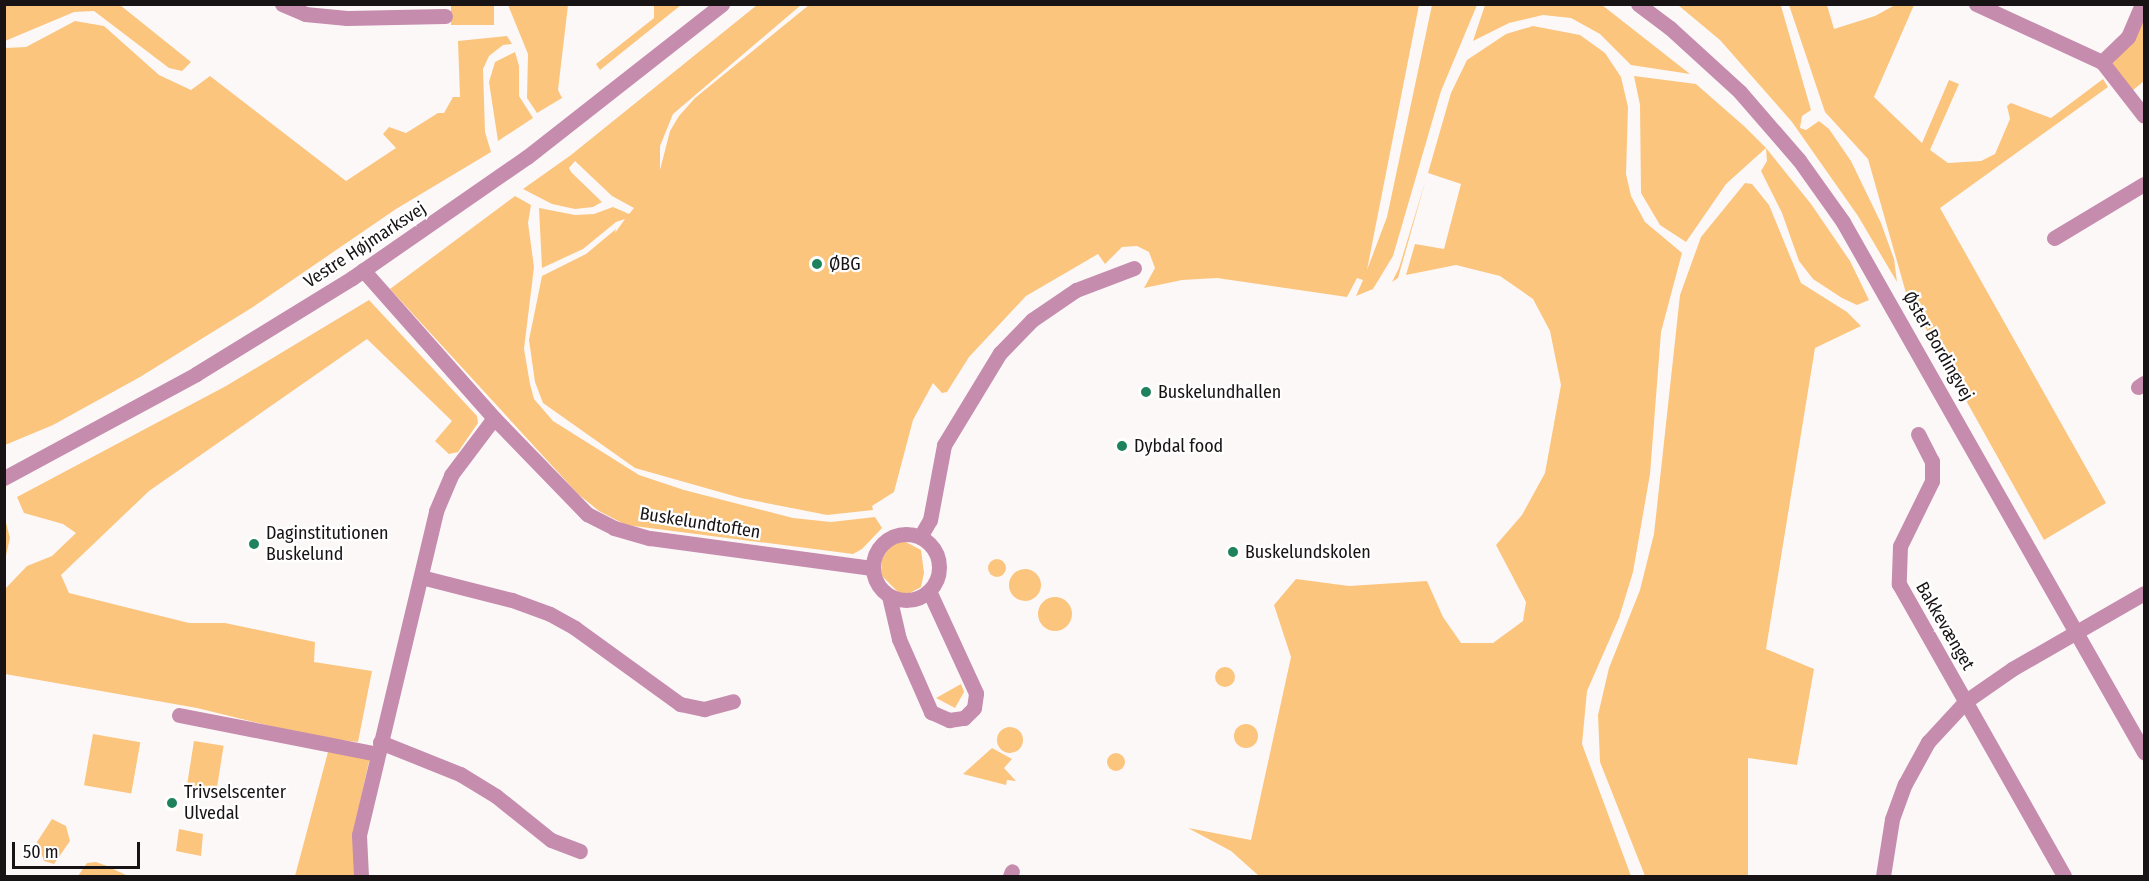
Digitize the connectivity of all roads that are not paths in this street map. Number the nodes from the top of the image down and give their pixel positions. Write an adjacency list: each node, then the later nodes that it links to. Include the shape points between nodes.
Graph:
1 (282, 4): 6 (street, via 305,14 347,18)
2 (722, 4): 12 (street, Vestre Højmarksvej, via 527,157)
3 (1638, 4): 22 (street, Øster Bordingvej, via 1740,92 1799,160 1843,222)
4 (1976, 4): 7 (street)
5 (2142, 4): 7 (street, via 2128,37)
6 (445, 16)
7 (2102, 62): 8 (street)
8 (2145, 116)
9 (2145, 184): 10 (street)
10 (2054, 238)
11 (1134, 268): 16 (street, via 1077,290 1032,320 1000,353 944,445 930,519)
12 (363, 270): 13 (street, Buskelundtoften); 15 (street, Vestre Højmarksvej, via 196,374)
13 (494, 418): 17 (street, Buskelundtoften, via 568,497 587,514 614,528 650,538); 18 (street, via 451,475 436,511)
14 (1918, 434): 24 (street, Bakkevænget, via 1932,461 1932,481 1900,546 1899,584)
15 (4, 478)
16 (920, 537): 17 (street, via 909,534 887,539 874,556); 19 (street, via 930,545 938,562 936,580)
17 (872, 568): 21 (street, via 880,589)
18 (421, 578): 23 (street, via 512,600 550,615 575,628 680,704 704,709); 26 (street)
19 (929, 591): 21 (street, via 909,600); 21 (street, via 976,693 974,708 964,718 948,720 931,712 899,639)
20 (2145, 593): 22 (street, Bakkevænget)
21 (889, 596)
22 (2078, 631): 24 (street, Bakkevænget); 27 (street, Øster Bordingvej)
23 (733, 701)
24 (1966, 701): 30 (street, Bakkevænget, via 1928,742 1905,784 1892,819); 31 (street, Bakkevænget)
25 (179, 715): 26 (street)
26 (379, 748): 28 (street, via 460,774 496,796 551,840); 29 (street, via 359,835)
27 (2145, 752)
28 (580, 851)
29 (361, 876)
30 (1883, 876)
31 (2064, 876)

